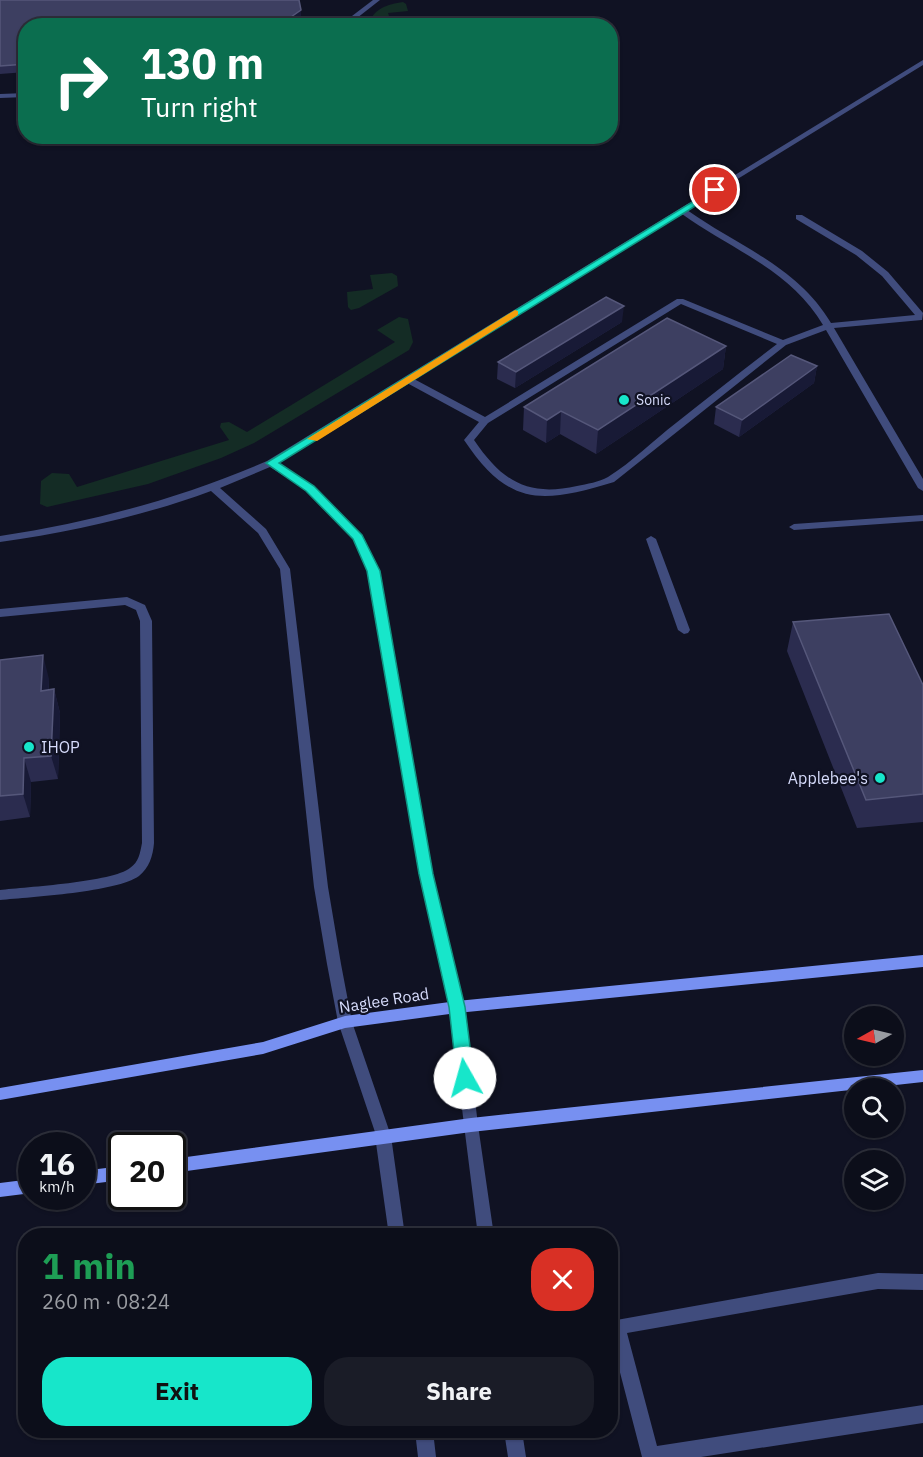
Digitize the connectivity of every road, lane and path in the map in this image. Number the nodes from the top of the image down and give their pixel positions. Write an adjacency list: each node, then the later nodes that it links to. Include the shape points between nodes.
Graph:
1 (377, 0): 2 (street)
2 (354, 18)
3 (923, 62): 6 (street)
4 (18, 95): 5 (street)
5 (0, 96)
6 (683, 211): 8 (street, via 707,229 782,270 810,298); 10 (street)
7 (799, 217): 8 (street, via 859,253 885,274 922,317)
8 (829, 326): 9 (street); 14 (street)
9 (783, 343): 11 (street, via 680,301); 11 (street, via 610,480 576,491 533,494 508,486 469,440)
10 (408, 380): 11 (street); 12 (street)
11 (485, 421)
12 (271, 463): 13 (street); 23 (street, via 310,488 358,538 374,571 426,874)
13 (214, 488): 17 (street, via 149,510); 24 (street, via 262,531 285,569 321,887)
14 (923, 488)
15 (923, 518): 16 (street)
16 (794, 528)
17 (0, 539)
18 (651, 539): 20 (street)
19 (0, 613): 21 (street, via 111,602 127,602 141,608 146,621 148,843 147,861 136,874 117,881)
20 (684, 630)
21 (0, 895)
22 (923, 961): 23 (main road, Naglee Road)
23 (457, 1007): 24 (main road, Naglee Road); 27 (street)
24 (345, 1022): 26 (main road, Naglee Road, via 263,1048); 28 (street)
25 (923, 1076): 27 (main road)
26 (0, 1094)
27 (471, 1125): 28 (main road); 33 (street)
28 (383, 1136): 29 (main road); 32 (street)
29 (186, 1164)
30 (18, 1187): 31 (main road)
31 (0, 1190)
32 (396, 1228)
33 (485, 1228)
34 (923, 1282): 35 (street, via 878,1281)
35 (618, 1327)
36 (618, 1331): 42 (street)
37 (923, 1414): 42 (street)
38 (425, 1438): 40 (street)
39 (514, 1438): 41 (street)
40 (427, 1457)
41 (517, 1457)
42 (651, 1457)

